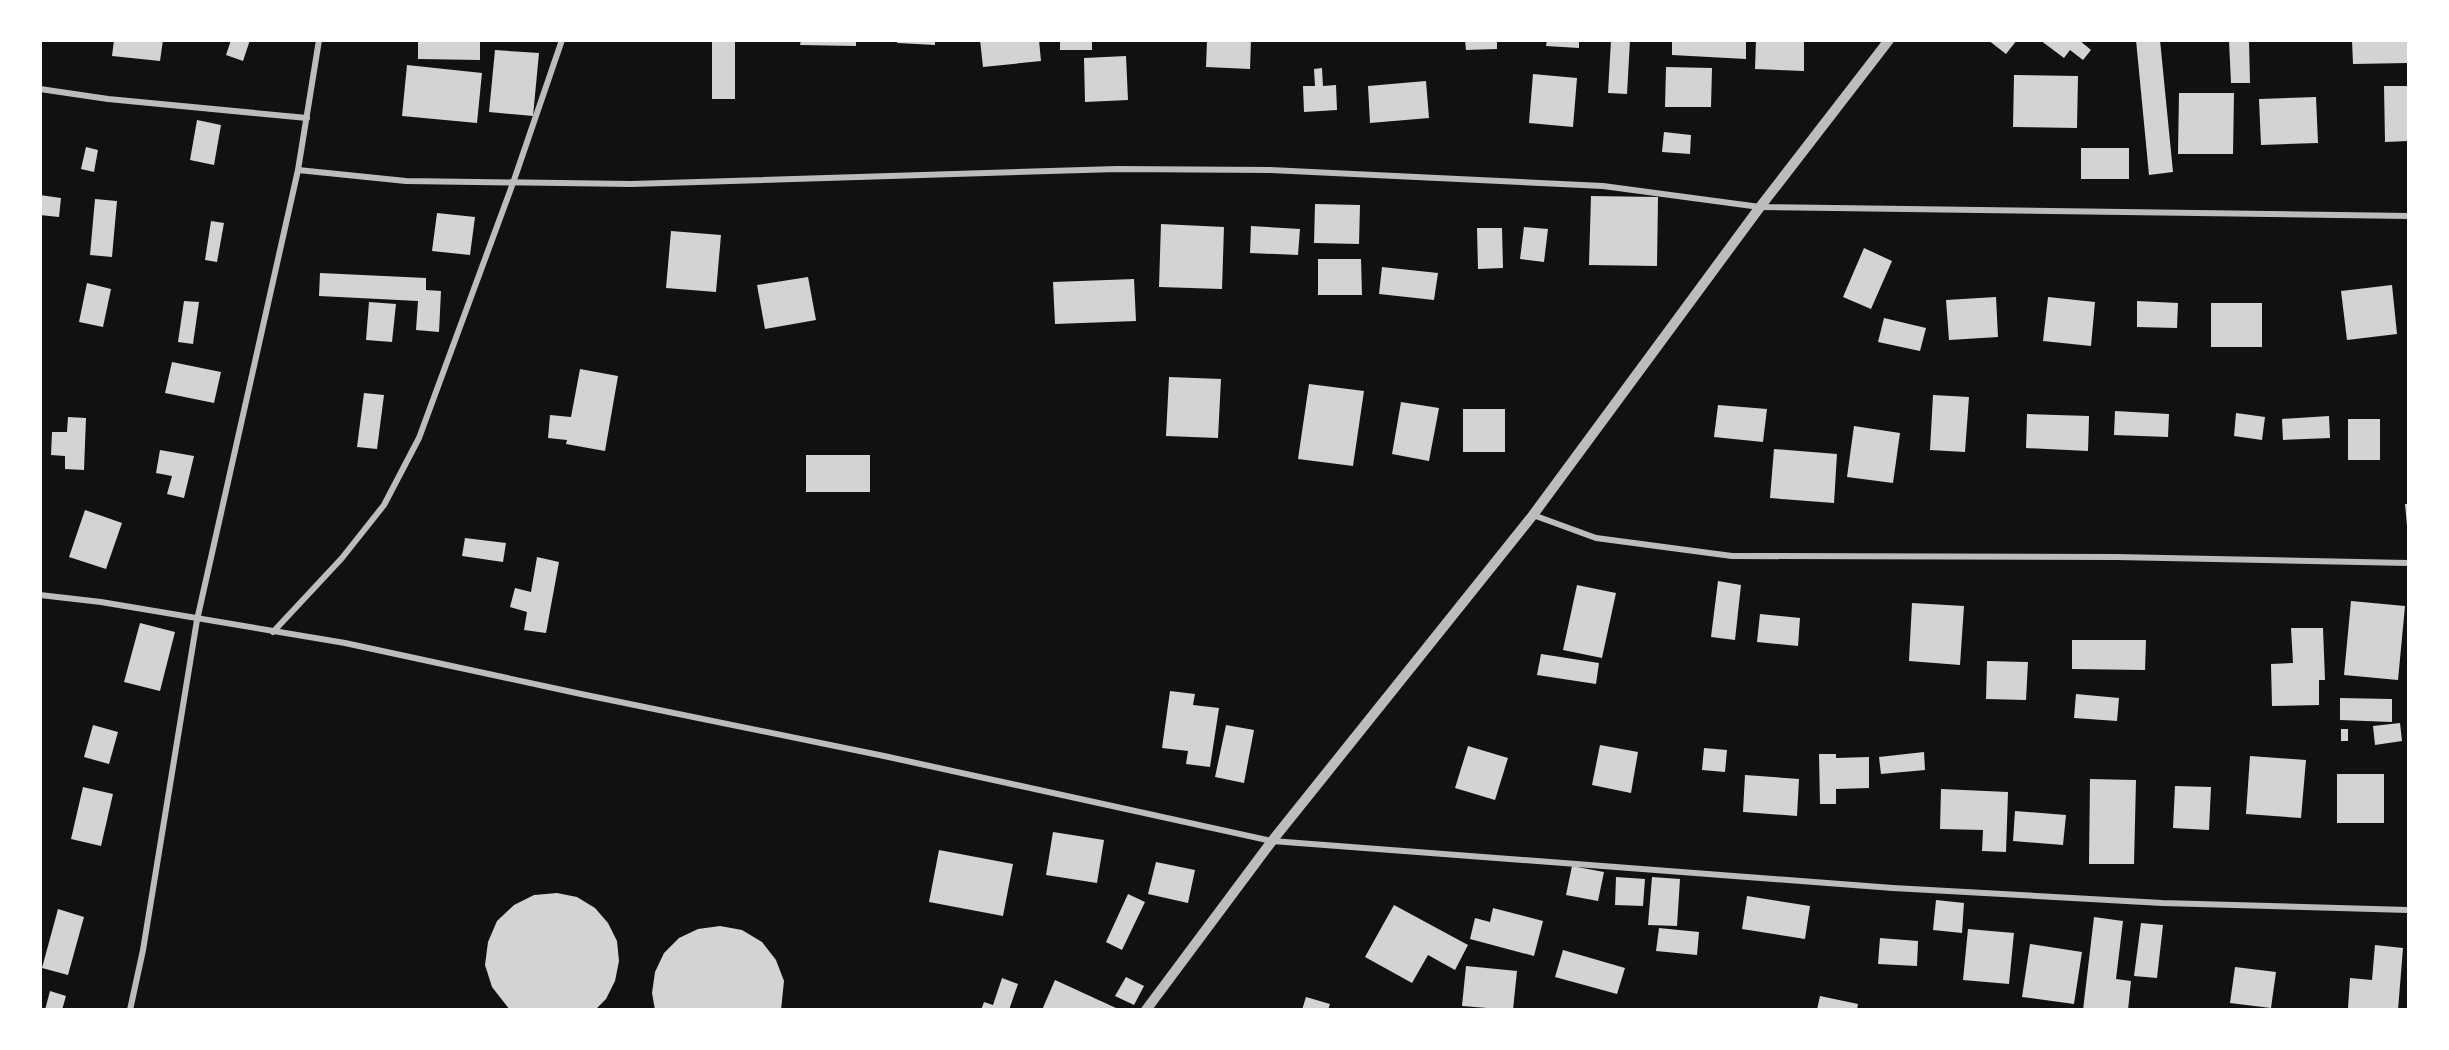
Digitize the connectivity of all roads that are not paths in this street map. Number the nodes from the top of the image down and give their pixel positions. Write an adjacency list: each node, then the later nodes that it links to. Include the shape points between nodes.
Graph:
1 (319, 40): 5 (street)
2 (562, 40): 7 (street)
3 (1889, 40): 8 (street)
4 (40, 89): 5 (street)
5 (307, 118): 6 (street)
6 (298, 170): 7 (street, via 406,180); 13 (street)
7 (513, 183): 8 (street, via 631,184 1118,169 1270,170 1603,186); 14 (street, via 419,438 384,505 342,558)
8 (1760, 207): 9 (street); 10 (street)
9 (2409, 216)
10 (1533, 515): 11 (street, via 1596,538 1732,556 2104,556); 15 (street)
11 (2409, 563)
12 (40, 595): 13 (street)
13 (197, 620): 14 (street); 17 (street)
14 (273, 632): 15 (street, via 345,643)
15 (1272, 841): 16 (street, via 1904,889 2162,903); 18 (street)
16 (2409, 910)
17 (130, 1010)
18 (1146, 1010)

